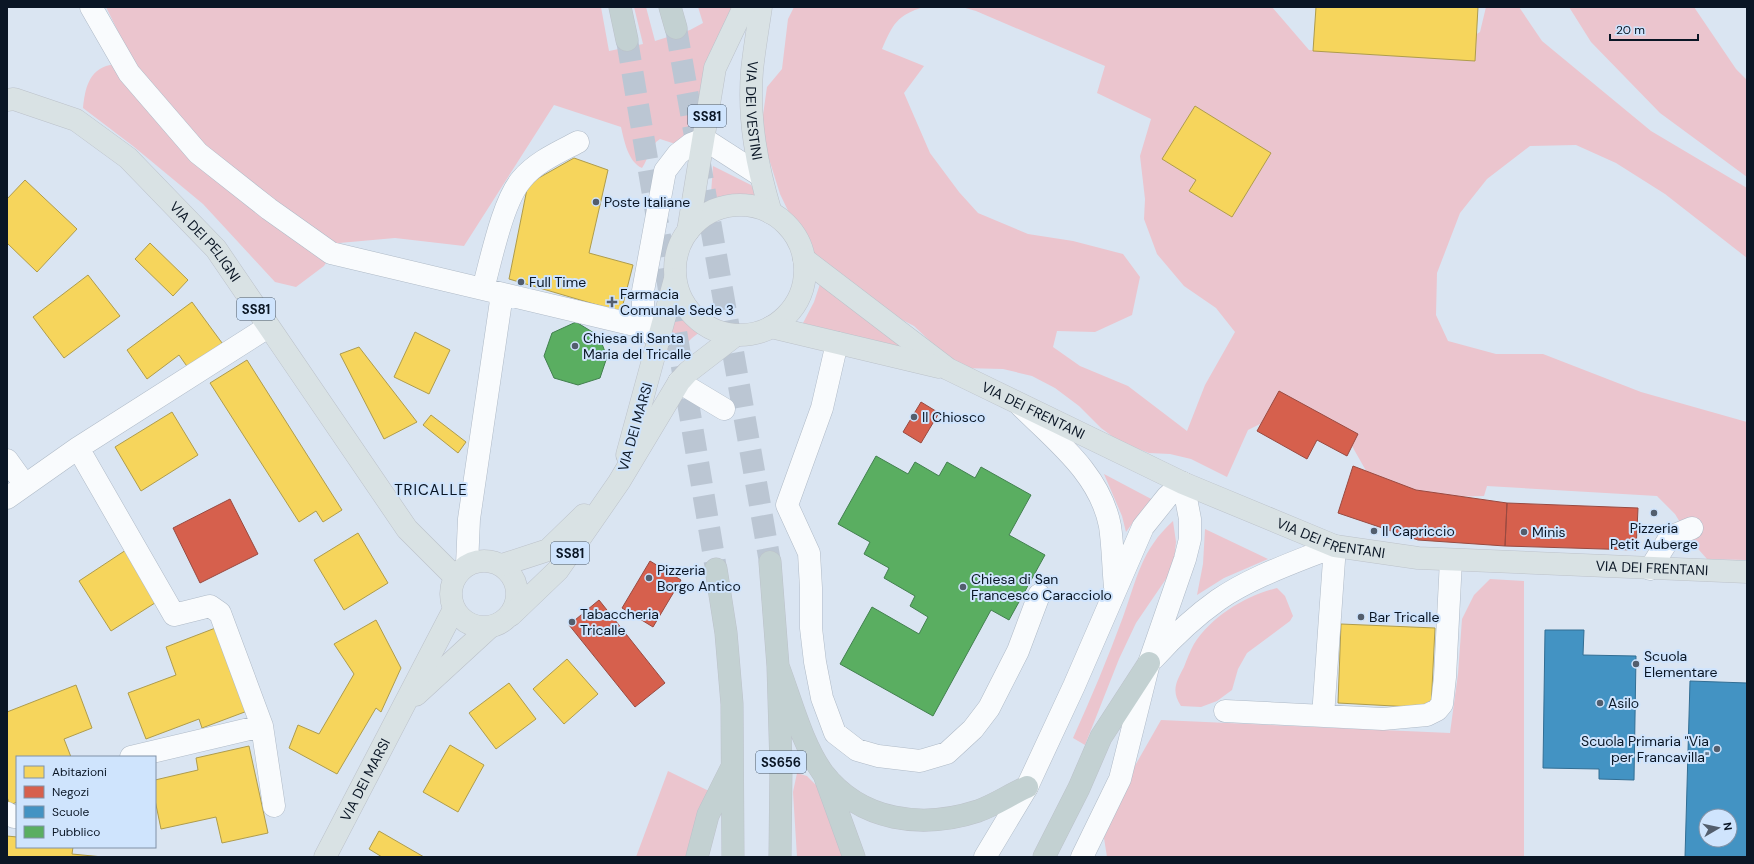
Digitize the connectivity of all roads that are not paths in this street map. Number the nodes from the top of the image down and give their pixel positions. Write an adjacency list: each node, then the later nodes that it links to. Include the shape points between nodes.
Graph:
1 (91, 7): 16 (street, via 128,73 193,147 269,209 331,253)
2 (620, 7): 7 (highway)
3 (670, 7): 6 (highway)
4 (744, 7): 9 (main road, SS81, via 715,68)
5 (761, 7): 11 (main road, VIA DEI VESTINI, via 752,70 751,106)
6 (676, 28)
7 (627, 40)
8 (7, 100): 17 (main road, VIA DEI PELIGNI / SS81, via 14,99 76,120 128,158 216,249)
9 (704, 139): 11 (street); 13 (main road, SS81); 19 (street, via 691,144 678,154 665,171 642,291)
10 (578, 142): 16 (street, via 546,160 522,178 510,196)
11 (760, 175): 12 (main road, VIA DEI VESTINI)
12 (771, 213): 13 (main road, SS81, via 754,206 729,206 700,218); 14 (main road, SS81, via 794,235)
13 (688, 231): 15 (main road, SS81, via 679,245)
14 (804, 259): 18 (main road, SS81, via 804,279 798,298 786,315); 22 (main road, VIA DEI FRENTANI)
15 (675, 279): 19 (main road, VIA DEI MARSI / SS81); 20 (main road, SS81, via 682,300 696,318 714,330)
16 (492, 291): 19 (street); 39 (street, via 469,519)
17 (268, 327): 26 (street); 39 (main road, VIA DEI PELIGNI / SS81, via 407,529)
18 (771, 328): 20 (main road, SS81, via 754,334); 21 (main road, VIA DEI FRENTANI)
19 (651, 334): 28 (main road, VIA DEI MARSI / SS81)
20 (736, 335): 23 (main road, VIA DEI MARSI / SS81)
21 (837, 343): 22 (main road, VIA DEI FRENTANI); 42 (street, via 822,408 787,505 809,553 812,588 811,628 815,662 822,698 835,733 857,750 878,756 920,761 947,752 973,729 989,708 1018,651)
22 (948, 369): 24 (main road, VIA DEI FRENTANI)
23 (679, 382): 25 (street); 28 (main road, VIA DEI MARSI / SS81)
24 (1017, 402): 29 (main road, VIA DEI FRENTANI); 41 (street, via 1080,464 1098,492 1110,526)
25 (724, 409)
26 (78, 448): 30 (street); 51 (street, via 174,615 210,606 220,613)
27 (7, 460): 30 (street)
28 (619, 482): 36 (main road, VIA DEI MARSI, via 548,550); 44 (main road, VIA DEI MARSI / SS81, via 558,570)
29 (1183, 483): 33 (main road, VIA DEI FRENTANI); 41 (street, via 1167,497 1143,527); 46 (street, via 1190,519 1190,539)
30 (25, 485): 31 (street)
31 (7, 498)
32 (1692, 528): 38 (street, via 1670,537)
33 (1335, 546): 34 (main road, VIA DEI FRENTANI); 46 (street, via 1261,577 1219,600 1182,628); 50 (street)
34 (1451, 560): 38 (main road, VIA DEI FRENTANI); 50 (street, via 1442,704 1427,715 1383,719)
35 (770, 562): 47 (highway, SS656)
36 (502, 565): 39 (main road, via 488,560 477,561); 44 (main road, via 515,582 518,594 516,605)
37 (716, 569): 53 (highway, via 727,648)
38 (1650, 569): 40 (main road, VIA DEI FRENTANI)
39 (461, 571): 43 (main road, via 451,587)
40 (1747, 572)
41 (1116, 591): 55 (street)
42 (1039, 596)
43 (454, 609): 45 (main road, via 460,618 469,624); 48 (main road, VIA DEI MARSI)
44 (510, 615): 45 (main road, via 498,625)
45 (490, 627): 48 (main road, VIA DEI MARSI)
46 (1149, 663): 65 (highway, via 1101,737 1079,788); 66 (street, via 1120,779)
47 (778, 666): 54 (highway, via 806,742); 62 (highway, SS656)
48 (406, 704): 59 (main road, VIA DEI MARSI)
49 (1225, 711): 50 (street)
50 (1322, 716)
51 (262, 726): 52 (street); 56 (street)
52 (135, 756)
53 (734, 764): 60 (highway, via 708,815); 61 (highway)
54 (823, 772): 55 (highway, via 858,804 889,817 926,820 952,818 980,810); 63 (highway)
55 (1027, 787): 64 (street)
56 (274, 806)
57 (7, 813): 58 (street)
58 (16, 816)
59 (325, 857)
60 (696, 857)
61 (733, 857)
62 (780, 857)
63 (854, 857)
64 (985, 857)
65 (1044, 857)
66 (1082, 857)

